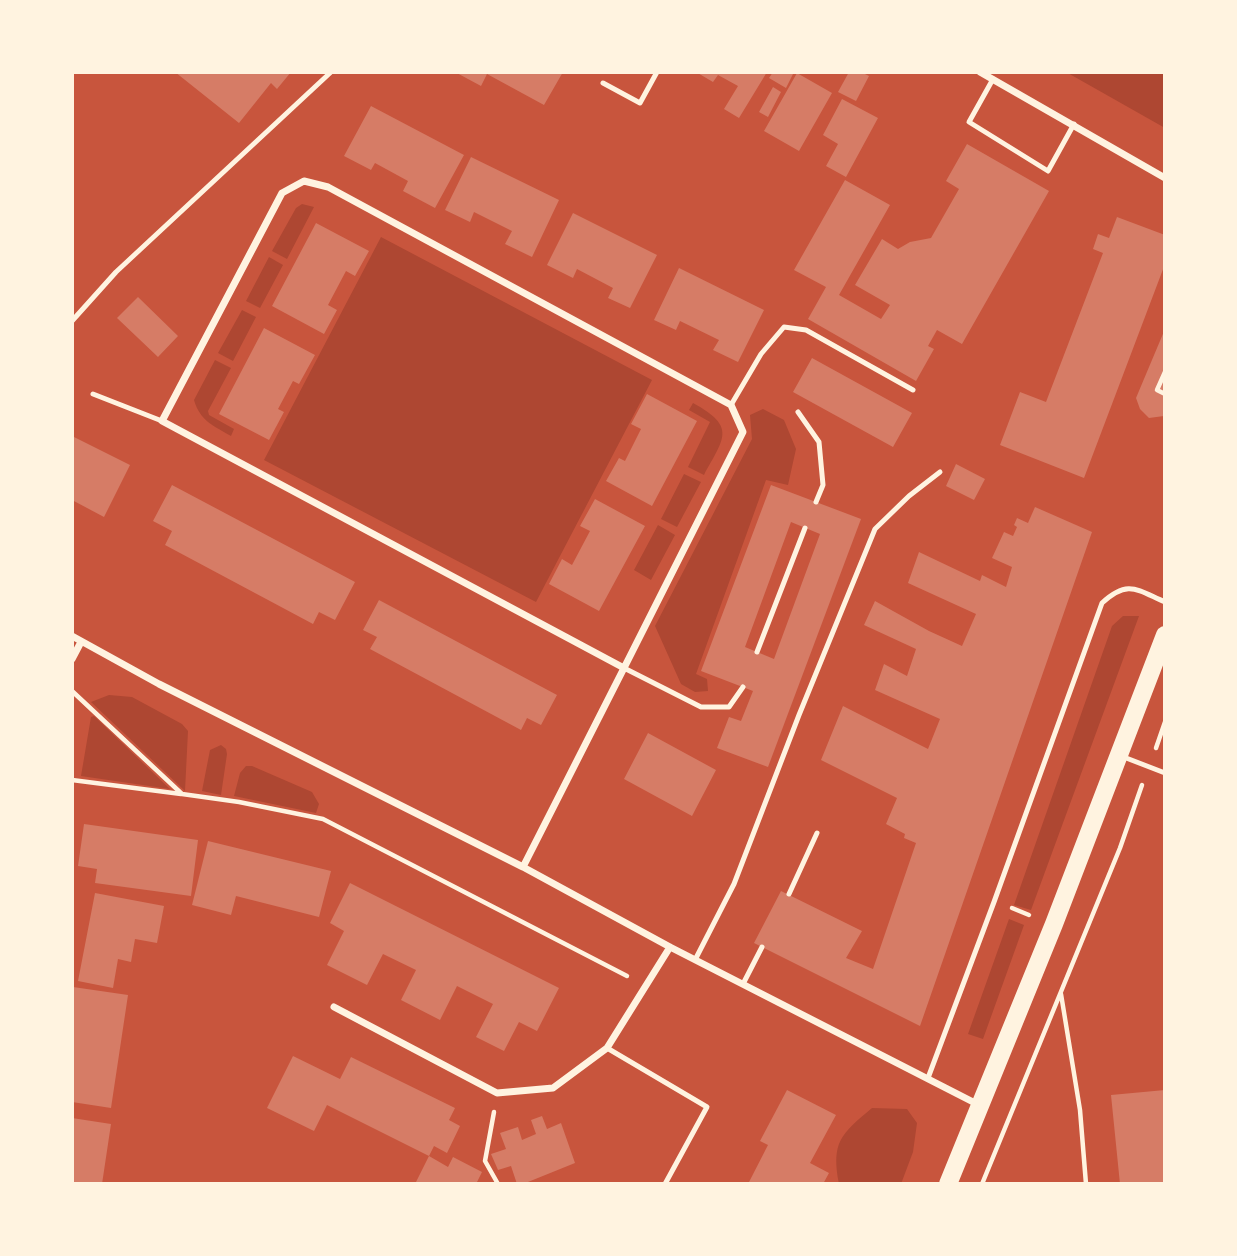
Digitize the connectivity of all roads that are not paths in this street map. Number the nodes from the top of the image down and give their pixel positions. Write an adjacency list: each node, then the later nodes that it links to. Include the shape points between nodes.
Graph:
1 (331, 72): 8 (lane, via 116,272)
2 (657, 72): 5 (lane, via 640,103)
3 (980, 72): 4 (street)
4 (993, 79): 6 (street); 6 (lane, via 969,122 1048,171)
5 (603, 83)
6 (1074, 124): 7 (street)
7 (1165, 178)
8 (72, 321)
9 (913, 390): 11 (lane, via 806,330 784,327 761,354)
10 (93, 394): 13 (lane)
11 (731, 405): 13 (street, via 328,187 304,180 282,193); 23 (street, via 743,432)
12 (798, 412): 15 (lane, via 820,442 823,485)
13 (162, 421): 23 (street)
14 (940, 472): 32 (lane, via 876,529 734,884)
15 (816, 502)
16 (805, 527): 21 (lane)
17 (1165, 602): 36 (lane, via 1133,588 1114,592 1102,603)
18 (1165, 635): 25 (main road)
19 (72, 636): 20 (street)
20 (82, 642): 22 (street); 28 (street)
21 (757, 652)
22 (72, 659)
23 (624, 668): 24 (lane, via 701,706 729,707); 28 (street)
24 (743, 687)
25 (1118, 755): 26 (lane); 37 (main road)
26 (1165, 773)
27 (817, 833): 29 (lane)
28 (523, 867): 30 (street)
29 (789, 894)
30 (670, 947): 32 (street); 35 (street)
31 (762, 947): 33 (lane)
32 (695, 960): 33 (street)
33 (743, 985): 36 (street)
34 (334, 1007): 35 (street, via 497,1093 553,1088)
35 (607, 1048): 38 (lane, via 707,1107)
36 (928, 1078): 37 (street)
37 (980, 1106): 39 (main road)
38 (665, 1184)
39 (948, 1184)

